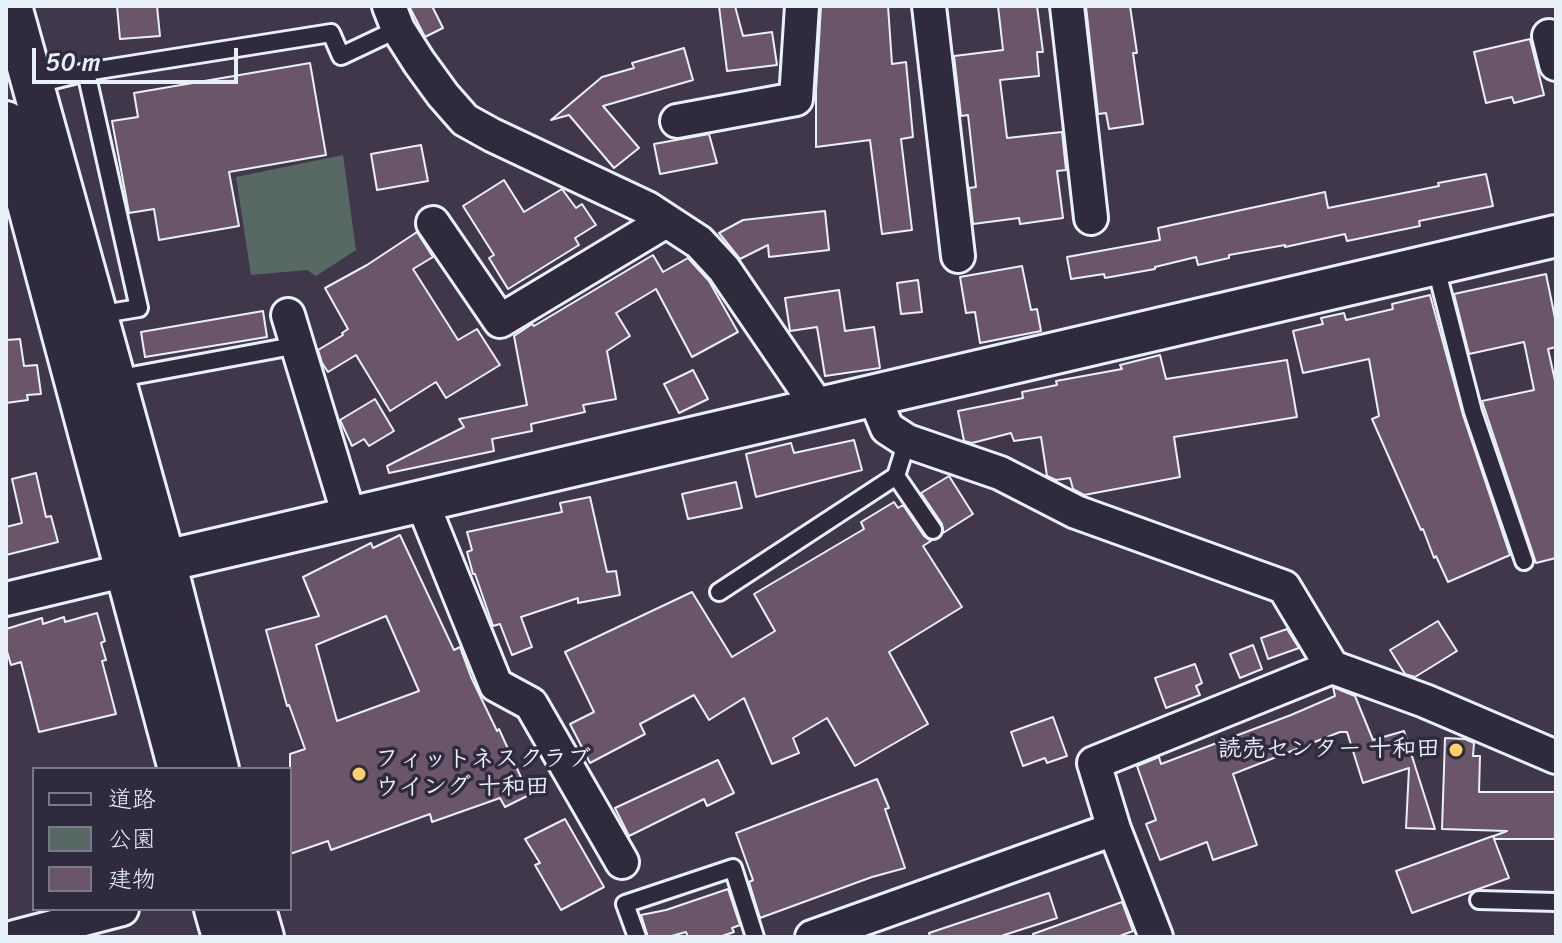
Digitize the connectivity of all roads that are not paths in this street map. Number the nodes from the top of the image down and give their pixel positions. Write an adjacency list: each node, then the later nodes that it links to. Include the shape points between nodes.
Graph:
1 (11, 6): 7 (street)
2 (802, 6): 8 (street, via 796,99)
3 (929, 6): 14 (street)
4 (1067, 6): 10 (street)
5 (394, 17): 6 (lane, via 341,56 331,33); 11 (street, via 465,120)
6 (86, 72): 7 (lane); 16 (lane, via 139,308)
7 (33, 85): 16 (street)
8 (677, 121)
9 (6, 122): 27 (street)
10 (1091, 218)
11 (666, 221): 12 (street, via 500,321); 20 (street, via 699,242 724,269)
12 (433, 223)
13 (1556, 236): 15 (street)
14 (958, 256)
15 (1435, 264): 19 (street); 26 (lane, via 1473,412)
16 (96, 315): 18 (street)
17 (293, 330): 18 (lane); 24 (street)
18 (113, 379): 27 (street)
19 (873, 394): 20 (street); 21 (street, via 887,428)
20 (818, 407): 23 (street)
21 (907, 441): 22 (lane); 30 (street, via 1000,473 1076,512 1284,587)
22 (896, 476): 25 (lane); 28 (lane)
23 (422, 502): 24 (street); 35 (street, via 496,685 531,704)
24 (350, 519): 27 (street)
25 (933, 530)
26 (1524, 561)
27 (146, 565): 29 (street); 32 (street); 33 (street)
28 (719, 592)
29 (6, 599)
30 (1332, 667): 31 (street); 34 (street, via 1094,763)
31 (1556, 757)
32 (179, 767)
33 (217, 767)
34 (1114, 829): 46 (street); 47 (street)
35 (622, 862)
36 (1479, 900): 37 (lane)
37 (1556, 902)
38 (114, 911): 41 (street)
39 (216, 911): 42 (street)
40 (256, 911): 43 (street)
41 (15, 937)
42 (223, 937)
43 (263, 937)
44 (637, 937): 45 (lane, via 625,904 733,868)
45 (755, 937)
46 (812, 937)
47 (1156, 937)

